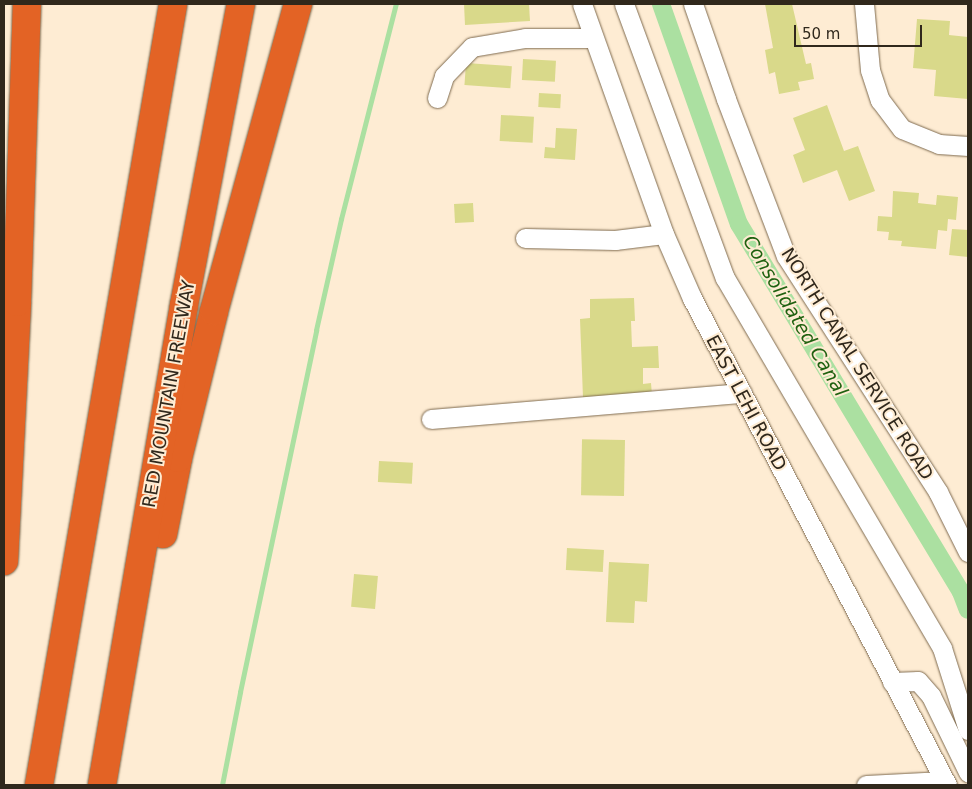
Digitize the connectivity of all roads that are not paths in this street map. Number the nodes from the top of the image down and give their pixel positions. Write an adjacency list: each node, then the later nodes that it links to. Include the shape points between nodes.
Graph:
1 (27, 4): 17 (highway)
2 (173, 4): 23 (highway)
3 (241, 4): 20 (highway, RED MOUNTAIN FREEWAY, via 184,305)
4 (298, 4): 20 (highway, via 252,167 178,458 139,656)
5 (582, 4): 9 (street, EAST LEHI ROAD)
6 (624, 4): 19 (street, via 725,278 942,648)
7 (693, 4): 16 (street, NORTH CANAL SERVICE ROAD, via 786,256 938,492)
8 (864, 4): 11 (street, via 870,70 880,100 902,129 939,144)
9 (593, 38): 10 (street, via 525,38 472,47 444,76); 12 (street, EAST LEHI ROAD)
10 (437, 98)
11 (968, 146)
12 (664, 234): 13 (street, via 622,240); 14 (street, EAST LEHI ROAD, via 692,298)
13 (525, 238)
14 (742, 393): 15 (street); 18 (street, EAST LEHI ROAD)
15 (431, 419)
16 (968, 552)
17 (4, 561)
18 (892, 682): 21 (street, via 918,681 931,696); 22 (street, EAST LEHI ROAD)
19 (968, 730)
20 (110, 735): 24 (highway, RED MOUNTAIN FREEWAY)
21 (968, 772)
22 (945, 783): 25 (street)
23 (39, 785)
24 (102, 785)
25 (866, 785)

